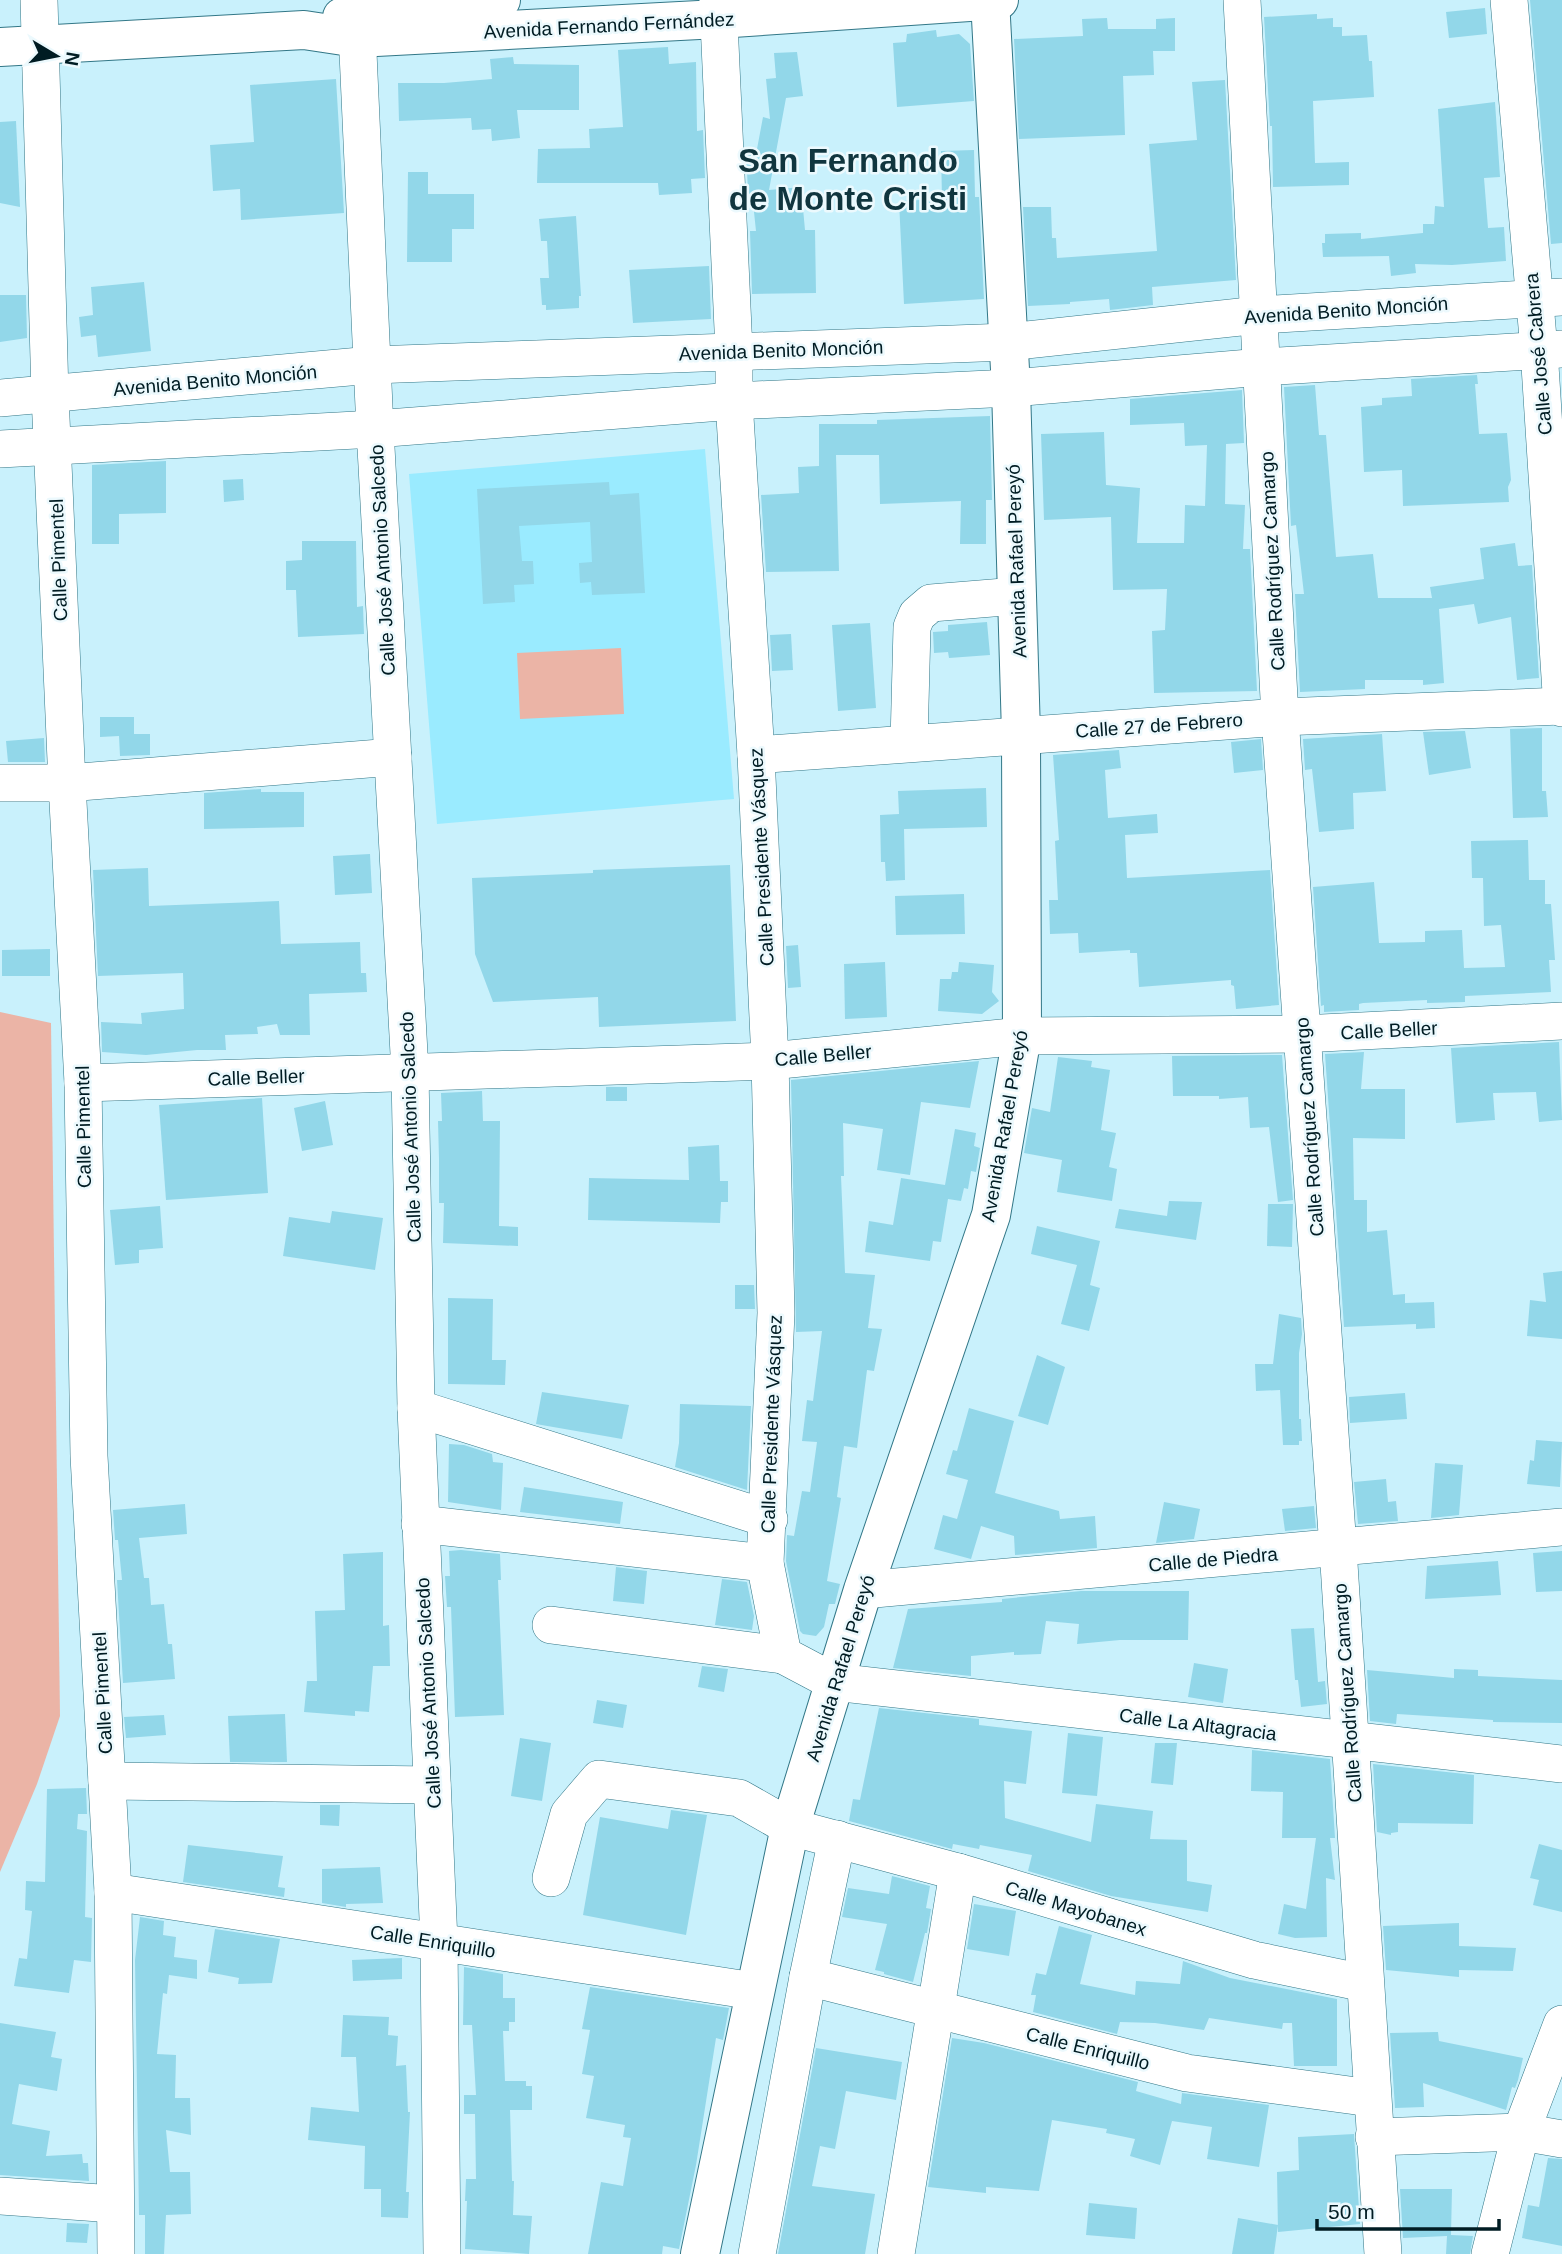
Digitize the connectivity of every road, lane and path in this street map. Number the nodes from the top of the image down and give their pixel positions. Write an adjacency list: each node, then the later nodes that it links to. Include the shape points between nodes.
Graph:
1 (39, 0): 9 (street, Calle Pimentel)
2 (501, 0): 8 (main road, Avenida Fernando Fernández)
3 (990, 0): 4 (main road, Avenida Fernando Fernández); 7 (main road, Avenida Fernando Fernández); 13 (main road, Avenida Rafael Pereyó)
4 (999, 0)
5 (1242, 0): 12 (street, Calle Rodríguez Camargo)
6 (1509, 0): 11 (street, Calle José Cabrera)
7 (718, 10): 8 (main road, Avenida Fernando Fernández); 15 (street, Calle Presidente Vásquez)
8 (357, 17): 9 (main road, Avenida Fernando Fernández, via 304,30); 16 (street, Calle José Antonio Salcedo)
9 (39, 44): 10 (main road, Avenida Fernando Fernández); 19 (street, Calle Pimentel)
10 (0, 47)
11 (1548, 298): 12 (street, Avenida Benito Monción); 14 (street, Calle José Cabrera)
12 (1259, 315): 13 (street, Avenida Benito Monción); 17 (street, Calle Rodríguez Camargo)
13 (1008, 342): 15 (street, Avenida Benito Monción); 18 (main road, Avenida Rafael Pereyó)
14 (1550, 350): 17 (street); 26 (street, Calle José Cabrera)
15 (734, 351): 16 (street, Avenida Benito Monción); 21 (street, Calle Presidente Vásquez)
16 (372, 365): 19 (street, Avenida Benito Monción); 22 (street, Calle José Antonio Salcedo)
17 (1262, 367): 18 (street); 28 (street, Calle Rodríguez Camargo)
18 (1011, 388): 21 (street); 25 (main road, Avenida Rafael Pereyó)
19 (50, 394): 20 (street, Avenida Benito Monción); 23 (street, Calle Pimentel)
20 (0, 398)
21 (734, 401): 22 (street); 31 (street, Calle Presidente Vásquez)
22 (375, 429): 23 (street); 32 (street, Calle José Antonio Salcedo)
23 (53, 445): 24 (street); 34 (street, Calle Pimentel)
24 (0, 449)
25 (1017, 596): 29 (main road, Avenida Rafael Pereyó); 30 (street, via 931,603 917,615 912,627)
26 (1560, 650): 27 (street, Calle José Cabrera)
27 (1562, 706): 28 (street, Calle 27 de Febrero)
28 (1280, 717): 29 (street, Calle 27 de Febrero); 36 (street, Calle Rodríguez Camargo)
29 (1021, 734): 30 (street, Calle 27 de Febrero); 37 (main road, Avenida Rafael Pereyó)
30 (909, 743): 31 (street, Calle 27 de Febrero)
31 (756, 755): 38 (street, Calle Presidente Vásquez)
32 (393, 757): 34 (street); 39 (street, Calle José Antonio Salcedo)
33 (0, 783): 34 (street)
34 (67, 783): 40 (street, Calle Pimentel)
35 (1562, 1021): 36 (street, Calle Beller)
36 (1302, 1034): 37 (street, Calle Beller); 45 (street, Calle Rodríguez Camargo)
37 (1022, 1036): 38 (street, Calle Beller); 47 (main road, Avenida Rafael Pereyó, via 991,1215)
38 (770, 1061): 39 (street, Calle Beller); 42 (street, Calle Presidente Vásquez, via 776,1313)
39 (410, 1073): 40 (street, Calle Beller); 41 (street, Calle José Antonio Salcedo)
40 (83, 1083): 53 (street, Calle Pimentel, via 89,1457)
41 (415, 1408): 42 (street); 43 (street, Calle José Antonio Salcedo)
42 (769, 1519): 46 (street, Calle Presidente Vásquez)
43 (420, 1524): 46 (street); 54 (street, Calle José Antonio Salcedo)
44 (1562, 1527): 45 (street, Calle de Piedra)
45 (1338, 1548): 47 (street, Calle de Piedra); 51 (street, Calle Rodríguez Camargo)
46 (765, 1563): 49 (street, Calle Presidente Vásquez)
47 (863, 1590): 50 (main road, Avenida Rafael Pereyó)
48 (551, 1625): 49 (street)
49 (783, 1655): 50 (street)
50 (834, 1682): 51 (street, Calle La Altagracia); 55 (main road, Avenida Rafael Pereyó)
51 (1350, 1741): 52 (street, Calle La Altagracia); 62 (street, Calle Rodríguez Camargo)
52 (1562, 1764)
53 (107, 1781): 54 (street); 59 (street, Calle Pimentel)
54 (432, 1785): 60 (street, Calle José Antonio Salcedo)
55 (790, 1827): 56 (street, Calle Mayobanex); 58 (street, Calle Mayobanex, via 739,1797 599,1779 569,1814); 63 (main road, Avenida Rafael Pereyó)
56 (837, 1839): 57 (street, Calle Mayobanex); 61 (street)
57 (958, 1872): 62 (street, Calle Mayobanex, via 1254,1960); 64 (street)
58 (551, 1878)
59 (113, 1892): 60 (street, Calle Enriquillo); 71 (street, Calle Pimentel)
60 (439, 1942): 63 (street, Calle Enriquillo); 73 (street, Calle José Antonio Salcedo)
61 (808, 1977): 64 (street, Calle Enriquillo); 75 (street)
62 (1364, 1983): 66 (street, Calle Rodríguez Camargo)
63 (754, 1991): 74 (main road, Avenida Rafael Pereyó)
64 (935, 2010): 66 (street, Calle Enriquillo, via 1187,2073); 76 (street)
65 (1562, 2024): 67 (street)
66 (1371, 2098): 68 (street, Calle Rodríguez Camargo)
67 (1521, 2132): 68 (street); 69 (street); 78 (street)
68 (1374, 2137): 77 (street, Calle Rodríguez Camargo)
69 (1562, 2139)
70 (0, 2196): 71 (street)
71 (114, 2204): 72 (street, Calle Pimentel)
72 (116, 2254)
73 (442, 2254)
74 (700, 2254)
75 (757, 2254)
76 (896, 2254)
77 (1382, 2254)
78 (1490, 2254)

